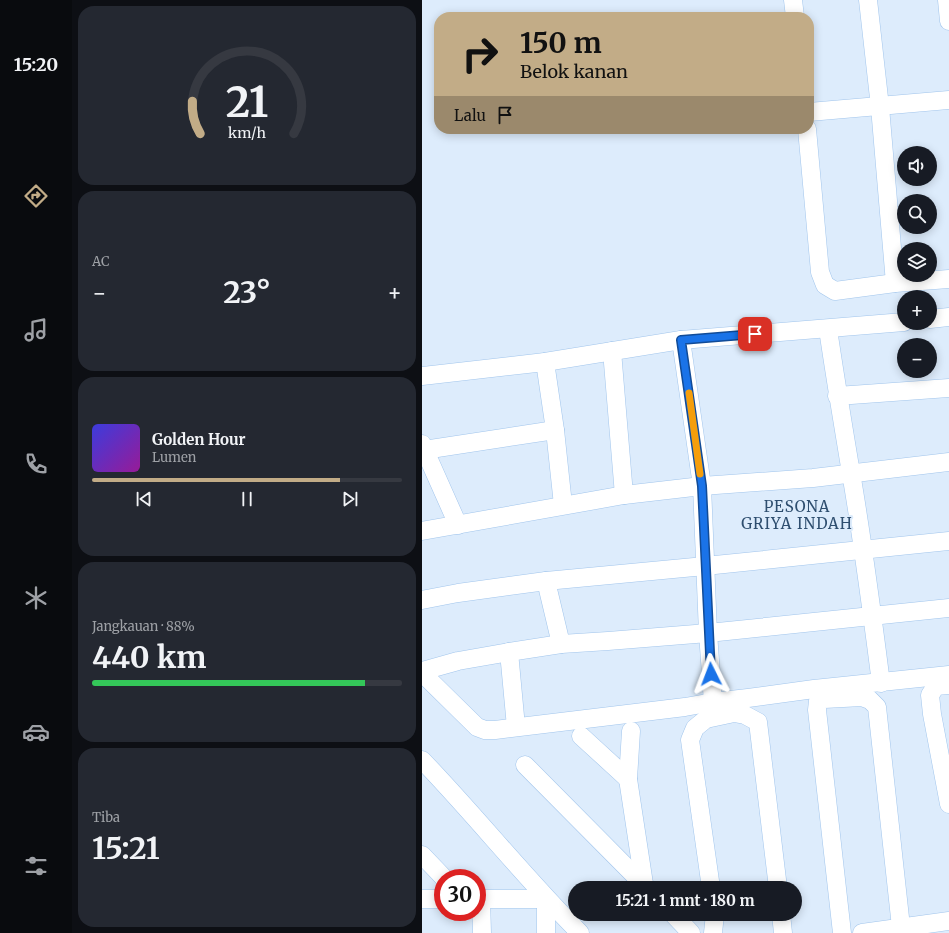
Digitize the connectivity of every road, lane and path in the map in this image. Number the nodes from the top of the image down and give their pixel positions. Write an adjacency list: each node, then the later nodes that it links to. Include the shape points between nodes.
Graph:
1 (793, 0): 4 (street)
2 (868, 0): 7 (street)
3 (947, 0): 5 (street)
4 (794, 12)
5 (949, 21)
6 (949, 100): 7 (street)
7 (880, 107): 8 (street); 11 (street)
8 (814, 112)
9 (807, 134): 11 (street, via 820,272 825,285 835,291)
10 (949, 279): 11 (street)
11 (895, 283)
12 (949, 317): 13 (street)
13 (937, 318)
14 (897, 323): 15 (street)
15 (828, 329): 16 (street); 21 (street)
16 (681, 340): 17 (street); 26 (street)
17 (612, 351): 18 (street); 27 (street)
18 (545, 362): 19 (street); 22 (street)
19 (422, 376)
20 (949, 388): 21 (street)
21 (838, 396): 25 (street)
22 (555, 430): 23 (street); 28 (street)
23 (423, 447): 29 (street)
24 (949, 462): 25 (street)
25 (851, 473): 26 (street); 32 (street)
26 (702, 486): 27 (street); 33 (street)
27 (624, 495): 28 (street)
28 (563, 505): 29 (street)
29 (458, 525): 30 (street)
30 (422, 531)
31 (949, 542): 32 (street)
32 (862, 550): 33 (street); 37 (street)
33 (705, 566): 34 (street); 38 (street)
34 (546, 581): 35 (street, via 458,592); 39 (street)
35 (422, 600)
36 (949, 608): 37 (street)
37 (873, 616): 38 (street); 43 (street)
38 (708, 633): 39 (street); 45 (street)
39 (561, 644): 40 (street)
40 (509, 652): 41 (street, via 458,661); 46 (street)
41 (422, 672): 46 (street, via 477,727 494,730)
42 (949, 675): 43 (street)
43 (881, 683): 45 (street)
44 (949, 685): 52 (street, via 936,686 930,695)
45 (713, 702): 46 (street)
46 (516, 727)
47 (631, 731): 51 (street)
48 (581, 736): 51 (street)
49 (422, 760): 61 (street)
50 (525, 765): 55 (street)
51 (628, 779): 56 (street)
52 (949, 804)
53 (422, 855): 54 (street)
54 (435, 869)
55 (641, 881)
56 (645, 881)
57 (710, 881): 58 (street, via 690,740 695,728 706,719 734,713 758,722)
58 (777, 881)
59 (422, 899): 62 (street)
60 (486, 899): 61 (street)
61 (546, 899): 70 (street); 71 (street)
62 (434, 900)
63 (481, 921): 69 (street)
64 (680, 921): 72 (street)
65 (714, 921): 73 (street)
66 (782, 921): 74 (street)
67 (949, 921): 68 (street)
68 (901, 927): 75 (street, via 876,707 870,700 862,697 824,699 818,701 817,710); 76 (street)
69 (482, 933)
70 (546, 933)
71 (580, 933)
72 (691, 933)
73 (713, 933)
74 (784, 933)
75 (842, 933)
76 (862, 933)

